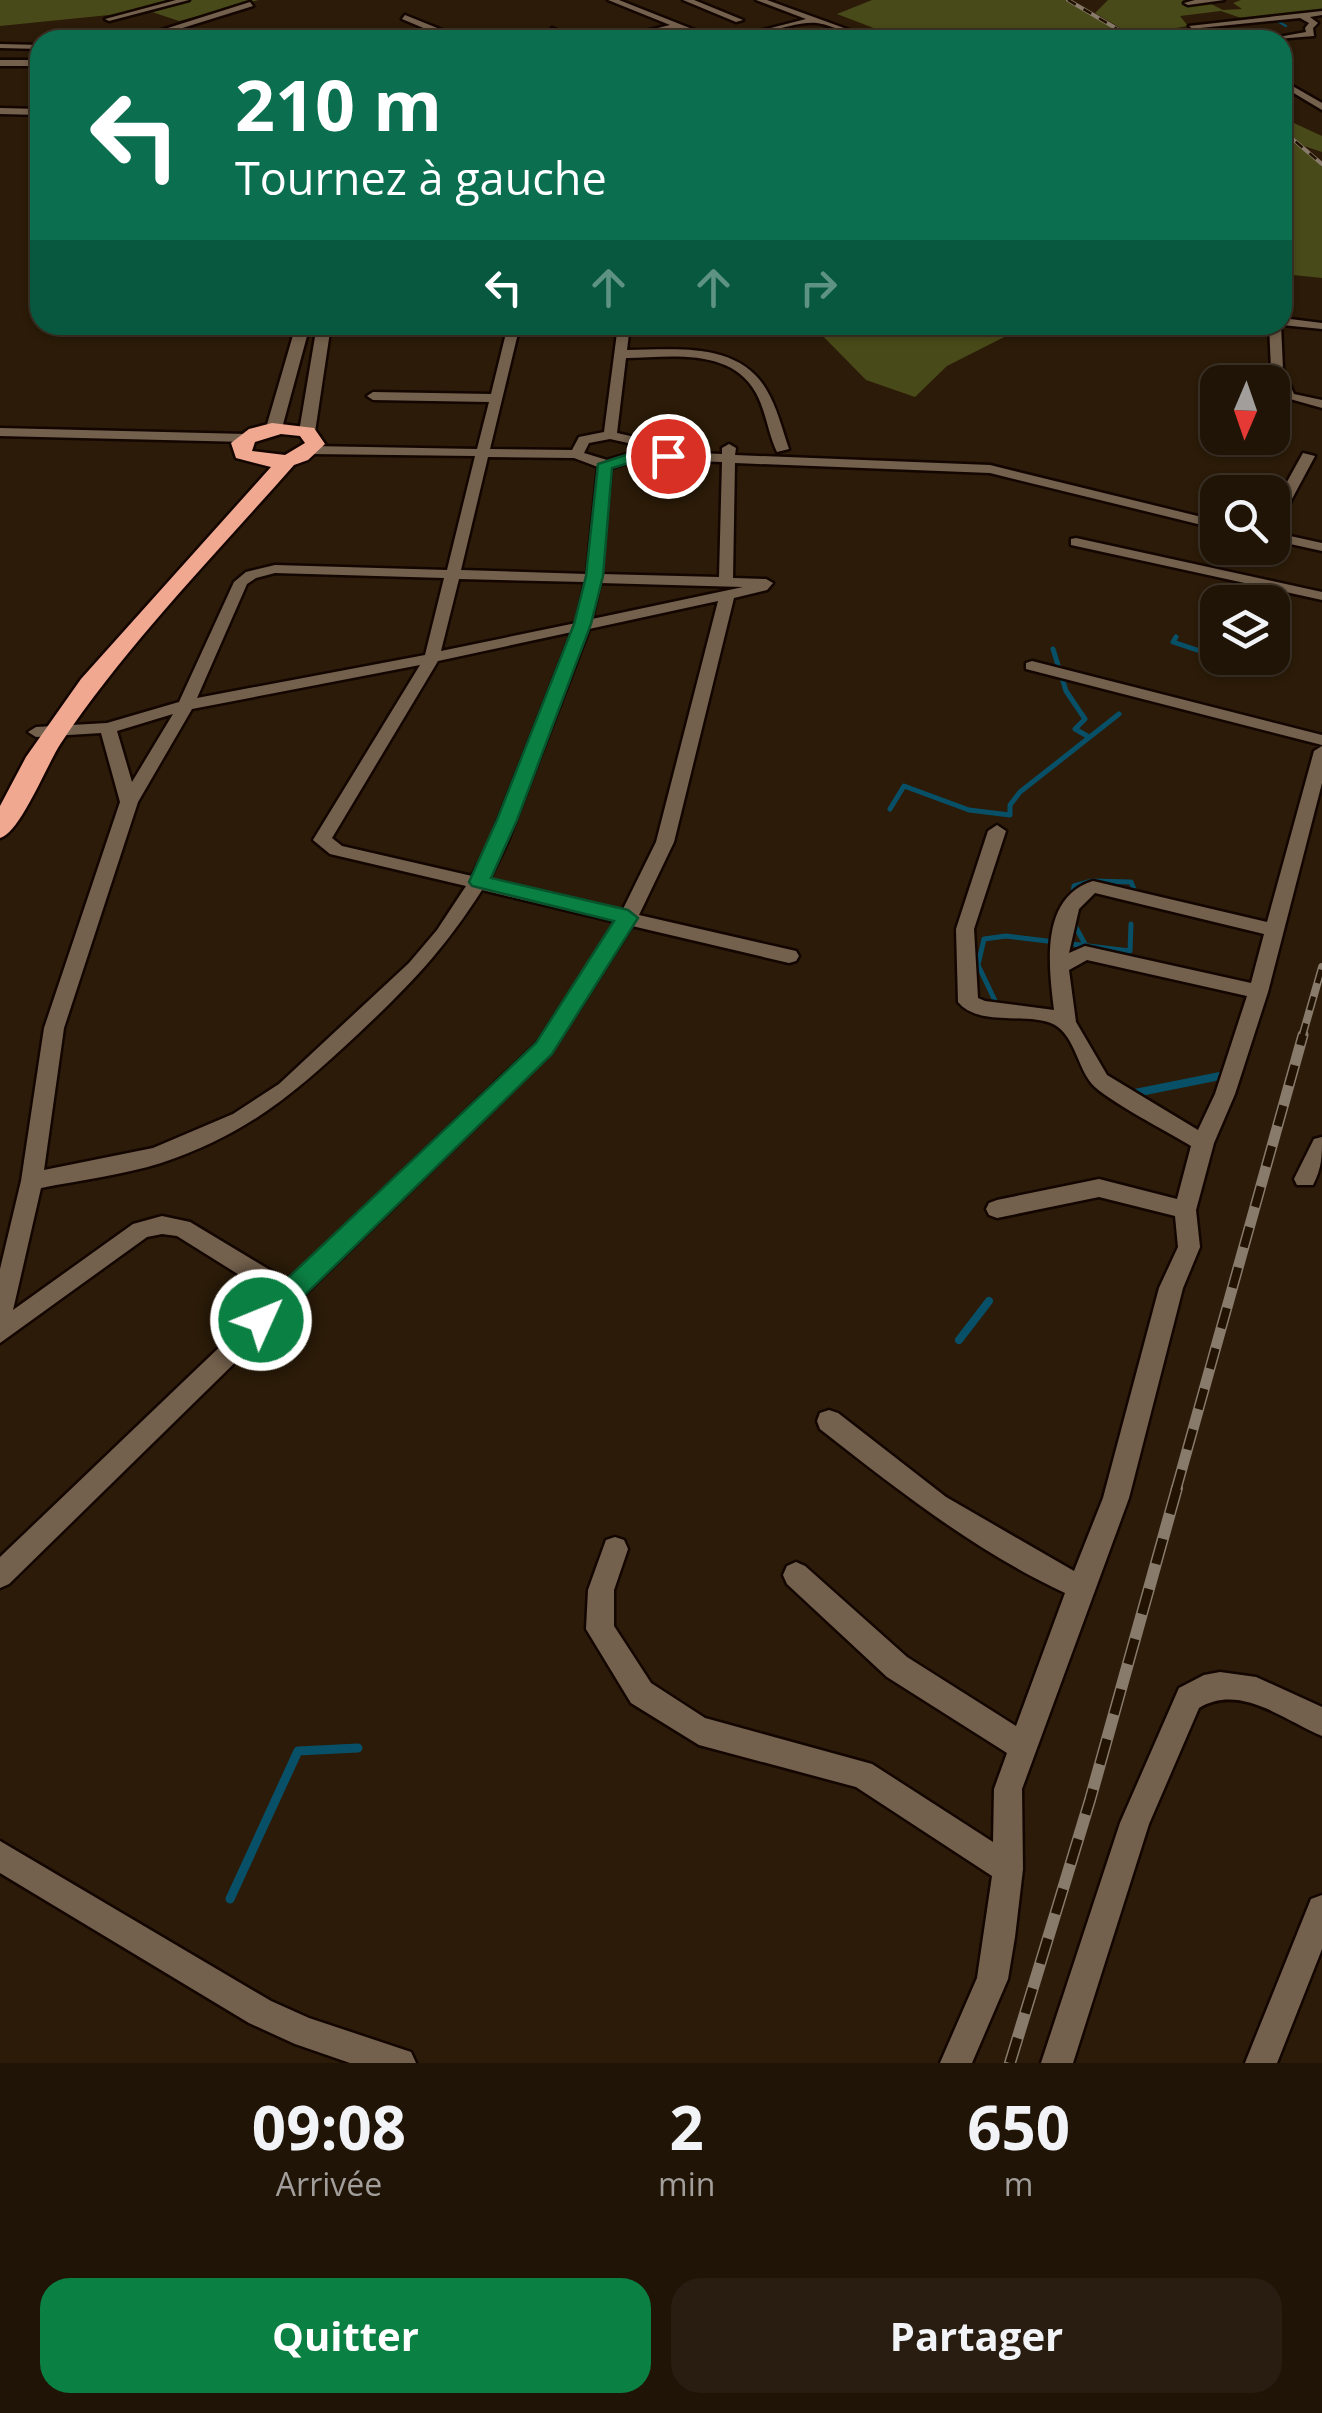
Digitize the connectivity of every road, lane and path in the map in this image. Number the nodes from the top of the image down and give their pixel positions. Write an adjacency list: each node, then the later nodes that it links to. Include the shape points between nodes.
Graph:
1 (186, 0): 11 (street)
2 (612, 0): 19 (street)
3 (687, 0): 10 (street)
4 (722, 0): 10 (street)
5 (760, 0): 17 (street)
6 (1211, 0): 7 (street); 8 (street)
7 (1220, 0)
8 (1188, 2)
9 (250, 4): 18 (street)
10 (700, 5): 16 (street)
11 (148, 9): 15 (street); 18 (street)
12 (1322, 13): 13 (street)
13 (1300, 14): 27 (street, via 1192,26); 28 (street, via 1314,23 1311,34)
14 (405, 17): 21 (street)
15 (109, 19)
16 (739, 20)
17 (820, 21): 24 (street); 25 (street); 26 (street)
18 (187, 22): 20 (street)
19 (679, 26): 22 (street); 23 (street)
20 (157, 30)
21 (435, 30)
22 (660, 30)
23 (690, 30)
24 (776, 30)
25 (788, 30)
26 (845, 30)
27 (1197, 30)
28 (1292, 37)
29 (0, 46): 30 (street)
30 (30, 46)
31 (0, 63): 32 (street)
32 (30, 63)
33 (1292, 88): 34 (street)
34 (1322, 106)
35 (0, 111): 36 (street)
36 (30, 112)
37 (0, 119): 38 (street)
38 (30, 120)
39 (1292, 323): 40 (street)
40 (1322, 326)
41 (300, 335): 50 (street)
42 (323, 335): 53 (street)
43 (512, 335): 48 (street)
44 (623, 335): 46 (street)
45 (1275, 335): 49 (street, via 1276,369 1289,398)
46 (620, 354): 52 (street); 58 (street, via 729,360 761,390)
47 (373, 396): 48 (street)
48 (496, 398): 55 (street)
49 (1322, 404)
50 (274, 428): 53 (highway); 56 (highway)
51 (0, 432): 56 (street)
52 (610, 435): 57 (street, via 591,437); 59 (street, via 628,438)
53 (310, 440): 55 (street); 62 (highway)
54 (0, 445): 56 (street)
55 (486, 448): 57 (street); 70 (street)
56 (248, 449): 62 (highway); 79 (highway, via 236,499 92,654)
57 (578, 449): 64 (street, via 587,461)
58 (782, 449): 60 (street); 63 (street, via 844,450)
59 (638, 450): 60 (street); 64 (street, via 624,462)
60 (729, 453): 63 (street); 72 (street)
61 (1308, 456): 65 (street)
62 (286, 461): 79 (highway)
63 (870, 462): 66 (street, via 990,469)
64 (605, 464): 71 (street)
65 (1290, 490)
66 (1200, 521)
67 (1290, 540): 69 (street)
68 (1076, 542): 73 (street)
69 (1322, 547)
70 (452, 574): 71 (street); 75 (street); 77 (street, via 275,569 251,575 241,582)
71 (594, 576): 72 (street); 74 (street)
72 (727, 587): 74 (street); 87 (street, via 676,810)
73 (1322, 596)
74 (582, 624): 75 (street); 86 (street)
75 (432, 658): 77 (street); 86 (street, via 322,840 336,850)
76 (1032, 666): 80 (street)
77 (186, 705): 78 (street); 83 (street)
78 (108, 728): 79 (street); 83 (street)
79 (47, 732): 82 (highway); 84 (highway)
80 (1322, 740)
81 (1322, 750): 88 (street)
82 (0, 796)
83 (129, 802): 96 (street, via 54,1028)
84 (0, 830)
85 (997, 831): 92 (street, via 965,928 966,996 982,1008 1054,1016)
86 (479, 882): 87 (street); 96 (street, via 416,968 286,1089 240,1120 157,1156)
87 (628, 918): 89 (street); 99 (street, via 544,1048)
88 (1272, 930): 90 (street, via 1094,886 1066,914); 91 (street)
89 (789, 956)
90 (1059, 967): 91 (street, via 1095,953); 92 (street)
91 (1258, 992): 93 (street)
92 (1066, 1024): 93 (street, via 1100,1080)
93 (1203, 1143): 98 (street)
94 (1322, 1145): 95 (street)
95 (1305, 1179)
96 (32, 1182): 100 (street)
97 (998, 1209): 98 (street, via 1099,1188)
98 (1184, 1210): 106 (street, via 1189,1247 1116,1498)
99 (288, 1293): 101 (street, via 182,1228 162,1225 141,1230); 104 (street)
100 (0, 1318)
101 (0, 1333)
102 (829, 1421): 106 (street, via 936,1506)
103 (615, 1549): 110 (street, via 600,1590 600,1629 642,1693 699,1731 862,1774)
104 (0, 1575)
105 (796, 1575): 108 (street, via 897,1667)
106 (1081, 1587): 108 (street)
107 (1322, 1722): 114 (street, via 1262,1692 1216,1685 1189,1698 1134,1823)
108 (1023, 1747): 110 (street, via 1008,1789)
109 (0, 1856): 112 (street, via 260,2012)
110 (1008, 1869): 113 (street, via 992,1979)
111 (1322, 1910): 115 (street)
112 (400, 2063)
113 (956, 2063)
114 (1056, 2063)
115 (1261, 2063)

